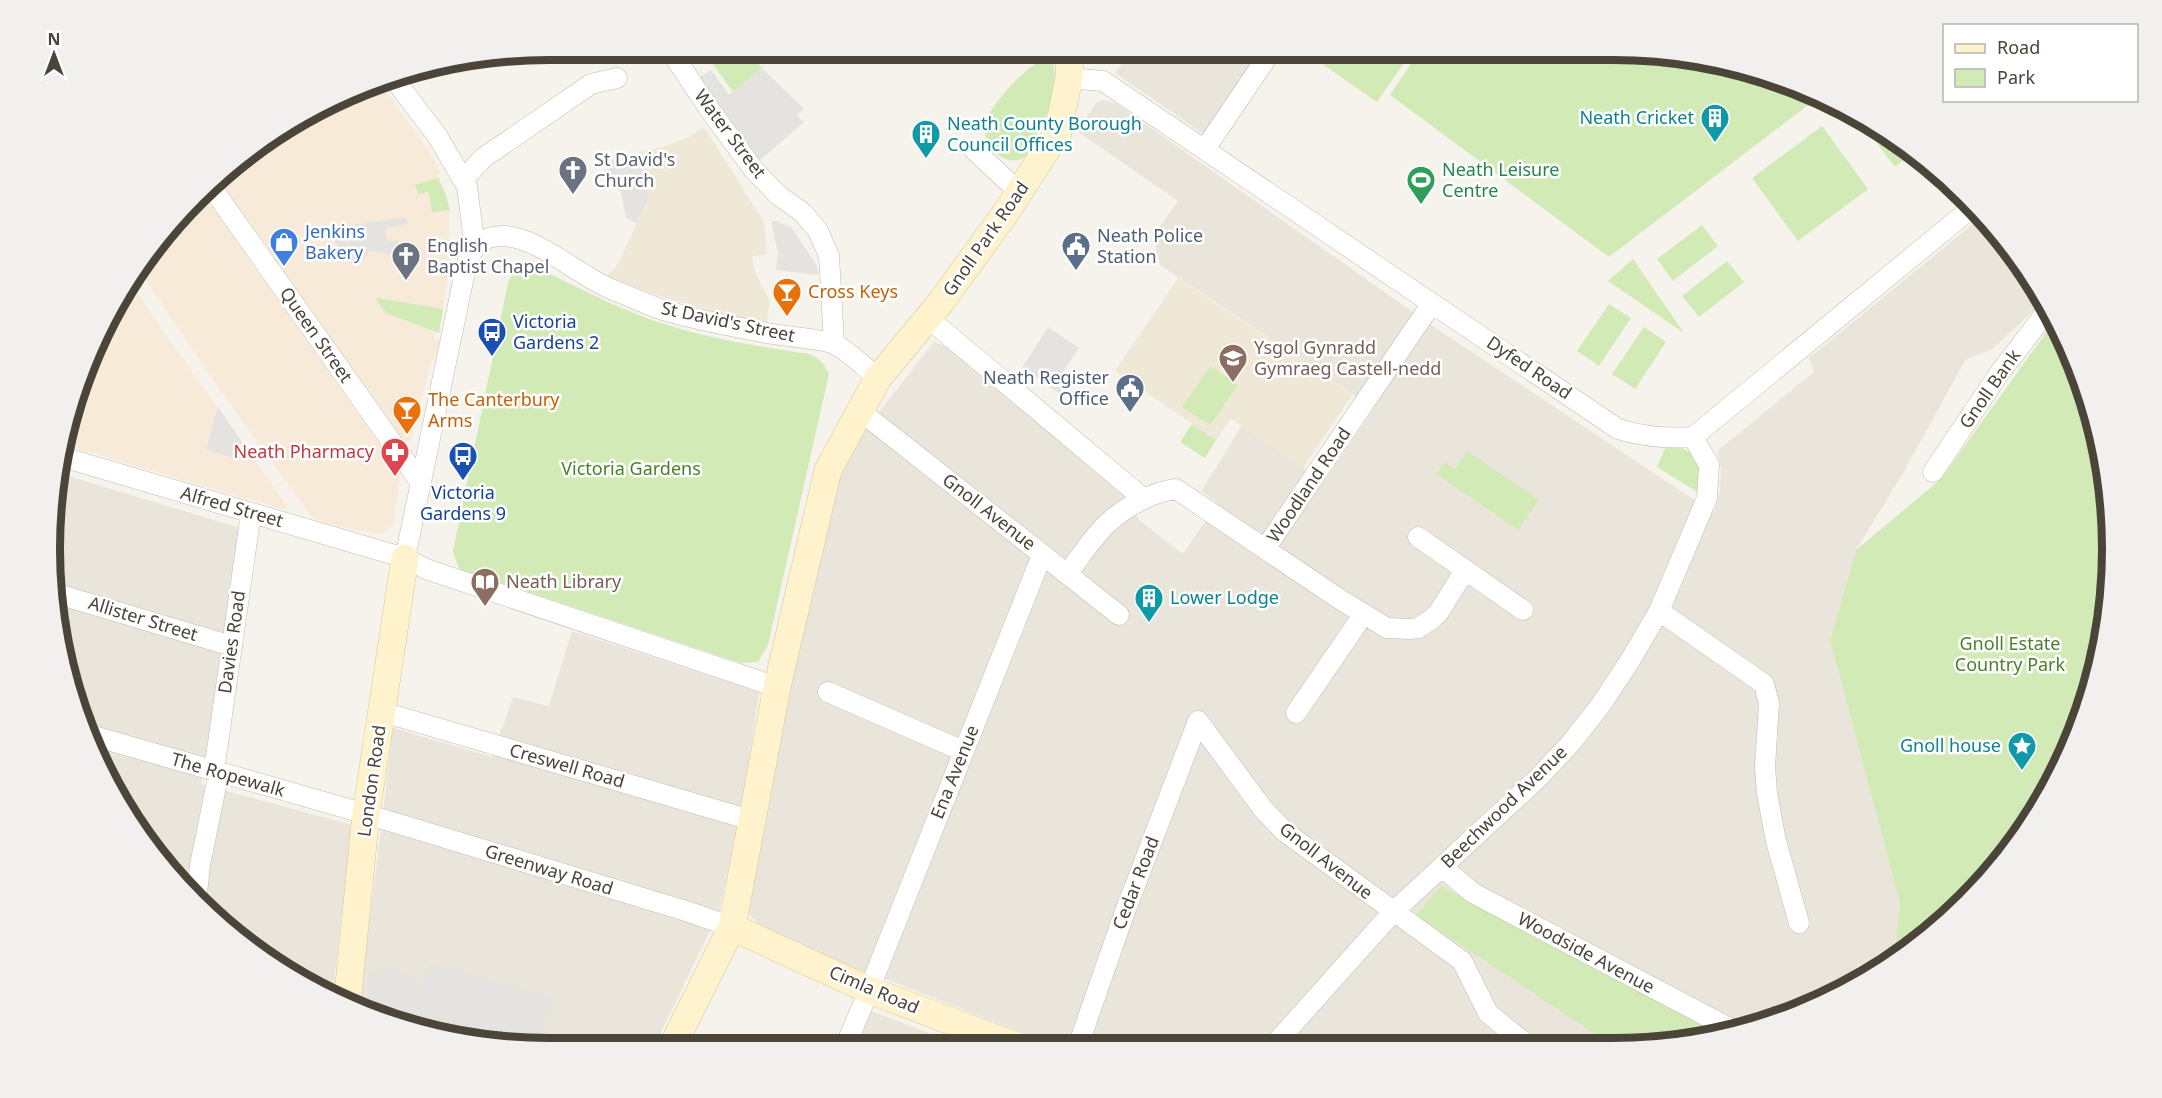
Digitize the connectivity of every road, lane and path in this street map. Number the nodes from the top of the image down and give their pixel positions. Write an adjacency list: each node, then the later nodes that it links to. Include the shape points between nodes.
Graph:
1 (677, 60): 17 (street, Water Street, via 754,170 818,231 829,256)
2 (1070, 60): 5 (main road, Gnoll Park Road)
3 (1265, 60): 7 (street)
4 (617, 78): 9 (street, via 591,84 483,158)
5 (1069, 78): 7 (street, Dyfed Road, via 1103,81); 11 (main road, Gnoll Park Road, via 1058,132)
6 (398, 84): 9 (street, via 438,137)
7 (1205, 149): 14 (street, Dyfed Road)
8 (974, 150): 11 (street)
9 (463, 180): 13 (street)
10 (215, 192): 23 (street, Queen Street)
11 (1019, 192): 16 (main road, Gnoll Park Road)
12 (1967, 212): 20 (street)
13 (477, 244): 17 (street, St David's Street, via 486,238 514,237 601,285 661,309 782,336); 23 (street, via 469,254)
14 (1432, 303): 20 (street, Dyfed Road, via 1618,429 1645,437); 27 (street, Woodland Road)
15 (2043, 317): 22 (street, Gnoll Bank)
16 (928, 318): 18 (main road, Gnoll Park Road); 24 (street)
17 (834, 343): 18 (street)
18 (878, 378): 19 (main road)
19 (859, 410): 28 (street, Gnoll Avenue); 38 (main road, via 828,470)
20 (1693, 437): 34 (street, Beechwood Avenue, via 1709,465 1707,498)
21 (68, 459): 25 (street, Alfred Street)
22 (1933, 472)
23 (420, 482): 29 (street)
24 (1144, 499): 27 (street, Woodland Road, via 1176,489); 31 (street, Woodland Road, via 1108,523)
25 (251, 513): 29 (street, Alfred Street); 37 (street, Davies Road)
26 (1418, 537): 30 (street)
27 (1265, 549): 36 (street)
28 (1042, 555): 31 (street, Gnoll Avenue); 44 (street, Ena Avenue)
29 (405, 558): 38 (street, via 426,569); 40 (main road, London Road)
30 (1465, 570): 33 (street); 36 (street, via 1439,612 1418,628 1395,629)
31 (1067, 574): 35 (street, Gnoll Avenue)
32 (62, 595): 37 (street, Allister Street)
33 (1523, 610)
34 (1659, 611): 48 (street, Beechwood Avenue, via 1600,706 1570,744); 51 (street, via 1764,684 1769,703 1767,793)
35 (1119, 615)
36 (1363, 615): 41 (street)
37 (232, 646): 45 (street, Davies Road)
38 (777, 687): 47 (main road)
39 (828, 692): 44 (street)
40 (383, 712): 46 (main road, London Road); 47 (street, Creswell Road)
41 (1296, 713)
42 (1198, 721): 50 (street, Gnoll Avenue, via 1263,809 1285,832); 59 (street, Cedar Road)
43 (98, 737): 45 (street, The Ropewalk)
44 (963, 751): 53 (street, Ena Avenue)
45 (217, 771): 46 (street, The Ropewalk); 49 (street, Davies Road)
46 (366, 814): 52 (street, Greenway Road); 54 (main road, London Road)
47 (752, 820): 52 (main road)
48 (1442, 867): 50 (street, Beechwood Avenue); 55 (street, Woodside Avenue, via 1473,893)
49 (197, 889)
50 (1393, 912): 60 (street, Beechwood Avenue); 61 (street, Gnoll Avenue, via 1462,961 1488,1013)
51 (1799, 923)
52 (732, 927): 53 (main road, Cimla Road); 56 (main road)
53 (869, 990): 57 (street, Ena Avenue); 58 (main road, Cimla Road)
54 (348, 995)
55 (1724, 1025)
56 (676, 1038)
57 (848, 1038)
58 (996, 1038)
59 (1080, 1038)
60 (1280, 1038)
61 (1518, 1038)

